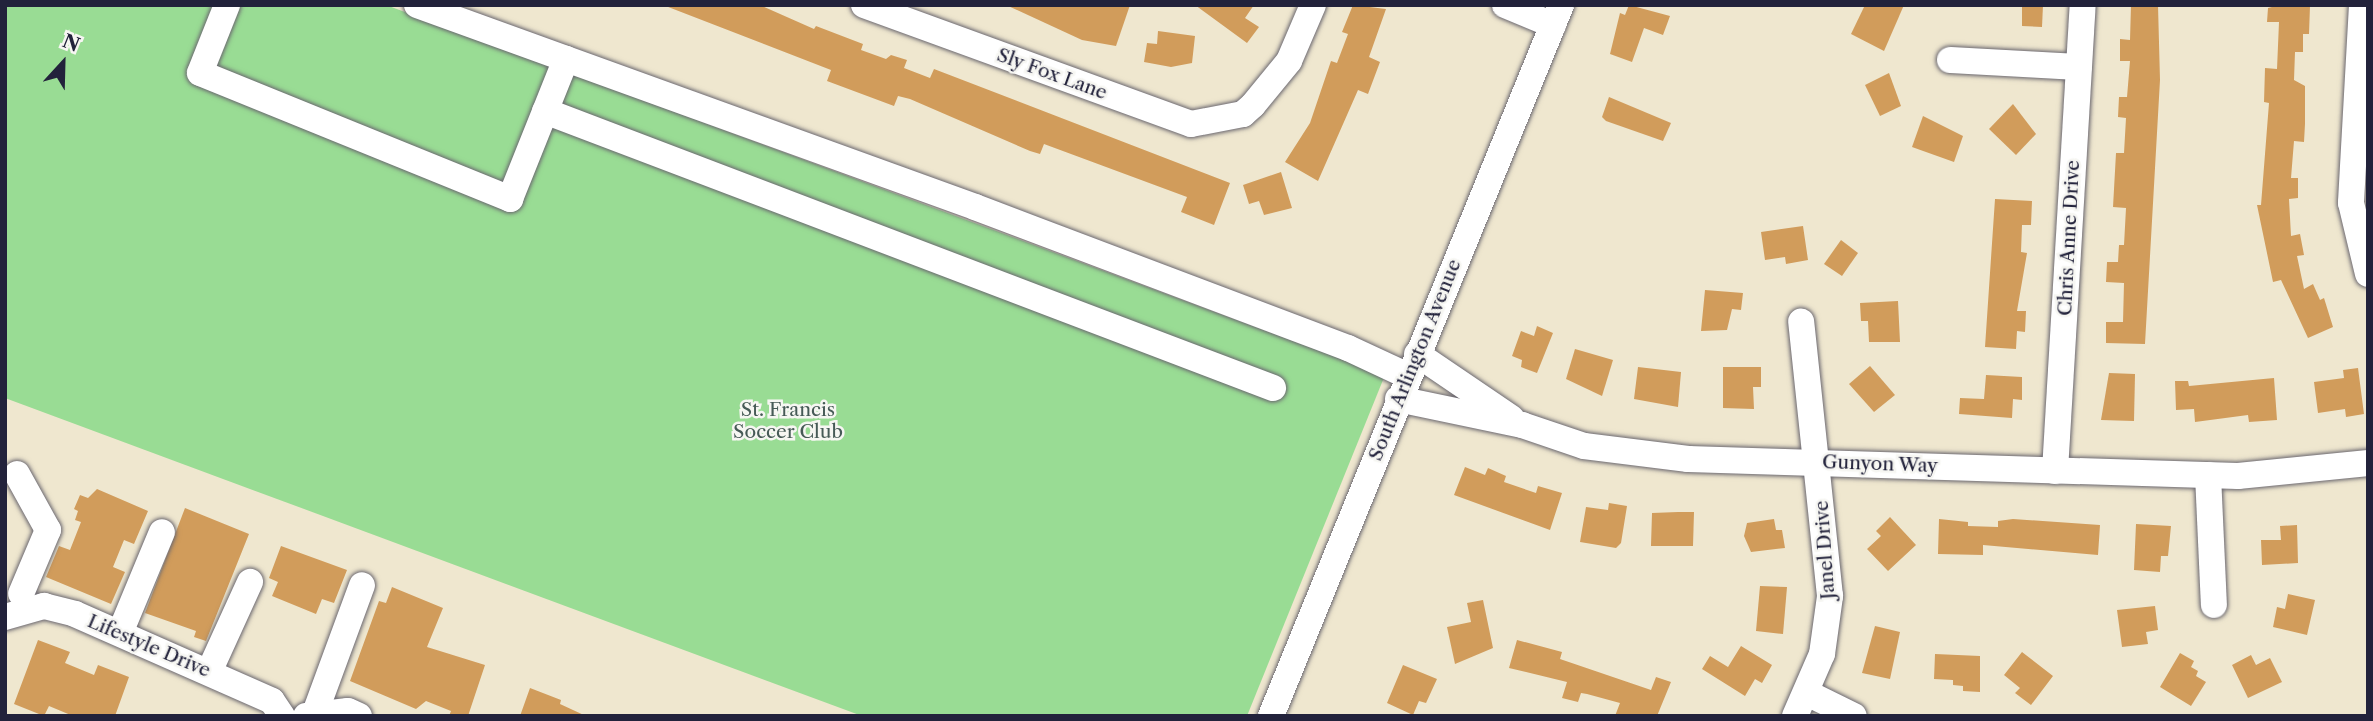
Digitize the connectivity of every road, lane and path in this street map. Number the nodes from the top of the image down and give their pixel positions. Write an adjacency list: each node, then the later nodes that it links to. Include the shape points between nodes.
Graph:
1 (228, 5): 12 (street, via 200,73 510,199)
2 (417, 5): 9 (street)
3 (864, 5): 4 (street, Sly Fox Lane, via 1191,124 1243,114 1289,61)
4 (1313, 5)
5 (1505, 5): 8 (street)
6 (2083, 5): 11 (street, Chris Anne Drive)
7 (2362, 5): 13 (street, via 2351,203)
8 (1557, 15): 15 (street, South Arlington Avenue)
9 (566, 59): 12 (street); 15 (street, via 1348,348)
10 (1950, 60): 11 (street)
11 (2079, 67): 20 (street, Chris Anne Drive)
12 (545, 111): 16 (street)
13 (2368, 274)
14 (1801, 322): 18 (street, Janel Drive)
15 (1408, 377): 17 (street); 17 (street, Gunyon Way); 34 (street, South Arlington Avenue)
16 (1273, 388)
17 (1521, 425): 18 (street, Gunyon Way, via 1617,452)
18 (1818, 462): 20 (street, Gunyon Way); 30 (street, Janel Drive, via 1830,613 1822,654)
19 (2368, 463): 22 (street, Gunyon Way, via 2255,476)
20 (2055, 471): 22 (street, Gunyon Way)
21 (17, 474): 26 (street, via 48,530)
22 (2208, 475): 27 (street)
23 (162, 531): 28 (street)
24 (250, 582): 29 (street)
25 (362, 585): 31 (street)
26 (14, 602): 28 (street, Lifestyle Drive, via 44,606)
27 (2214, 605)
28 (120, 633): 29 (street, Lifestyle Drive)
29 (209, 672): 32 (street, Lifestyle Drive, via 272,702)
30 (1801, 704): 35 (street)
31 (310, 715): 33 (street, via 348,711)
32 (282, 716)
33 (359, 716)
34 (1271, 716)
35 (1854, 716)

